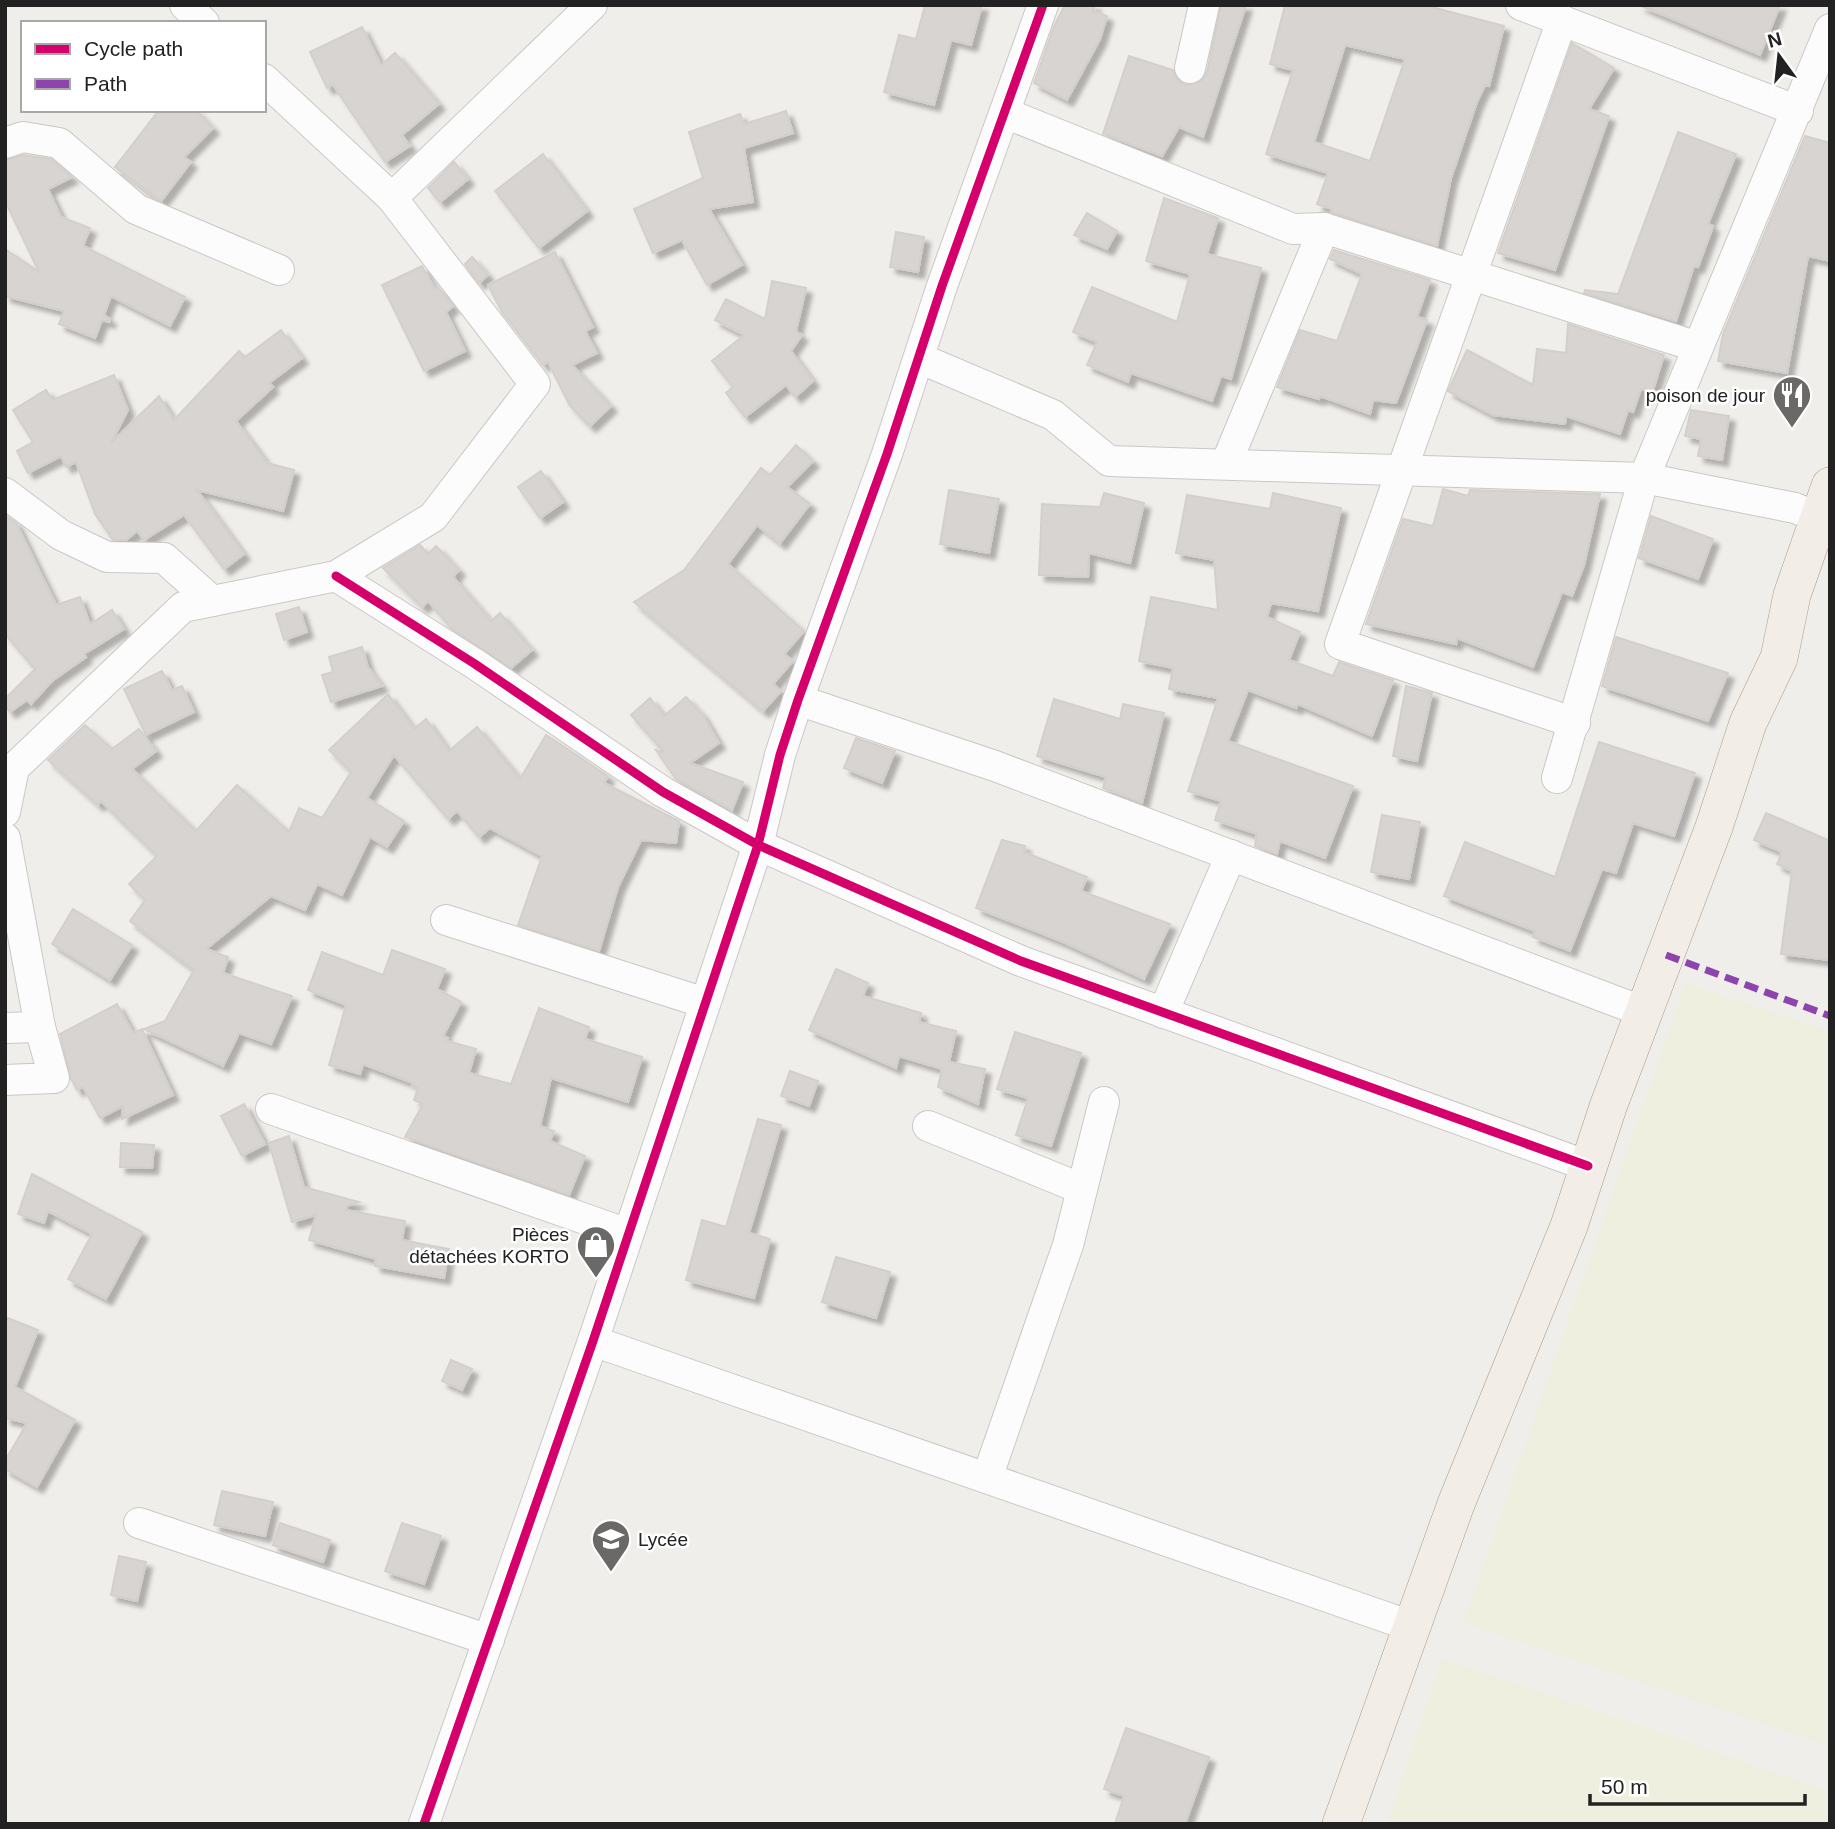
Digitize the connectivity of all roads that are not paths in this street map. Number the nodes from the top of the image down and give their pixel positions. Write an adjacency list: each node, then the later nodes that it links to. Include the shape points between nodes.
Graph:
1 (185, 5): 7 (street)
2 (592, 5): 14 (street)
3 (1043, 5): 12 (street)
4 (1205, 5): 9 (street)
5 (1521, 5): 6 (street)
6 (1562, 20): 11 (street); 17 (street)
7 (202, 21)
8 (1830, 29): 11 (street)
9 (1190, 68)
10 (266, 81): 14 (street)
11 (1798, 111): 18 (street)
12 (1005, 113): 15 (street, via 1293,229); 19 (street)
13 (5, 143): 16 (street, via 23,137 59,143 136,209)
14 (391, 198): 25 (street, via 535,384 433,517)
15 (1324, 228): 17 (street); 20 (street)
16 (279, 270)
17 (1471, 274): 18 (street); 21 (street)
18 (1698, 347): 22 (street)
19 (919, 358): 20 (street, via 1053,415 1109,461); 27 (street)
20 (1226, 464): 21 (street)
21 (1401, 470): 22 (street); 28 (street, via 1340,644)
22 (1644, 478): 24 (street, via 1795,508); 28 (street)
23 (5, 493): 26 (street, via 61,535 107,556 164,558)
24 (1824, 502): 36 (main road, via 1791,595 1779,658 1748,723)
25 (336, 576): 26 (street); 32 (street, via 663,792)
26 (212, 601): 30 (street, via 183,607 14,768)
27 (798, 700): 32 (street); 33 (street, via 995,766)
28 (1575, 723): 29 (street)
29 (1557, 778)
30 (6, 803)
31 (5, 838): 38 (street)
32 (758, 845): 35 (street); 37 (street, via 1021,961)
33 (1231, 855): 36 (street); 37 (street)
34 (446, 920): 35 (street)
35 (705, 1003): 46 (street)
36 (1644, 1012): 44 (main road)
37 (1163, 1013): 44 (street)
38 (40, 1027): 39 (street); 40 (street, via 54,1078)
39 (5, 1028)
40 (5, 1080)
41 (1104, 1102): 45 (street)
42 (271, 1109): 46 (street)
43 (928, 1126): 45 (street)
44 (1588, 1166): 50 (main road, via 1569,1226 1456,1504)
45 (1082, 1189): 48 (street, via 1068,1245)
46 (628, 1234): 47 (street)
47 (593, 1341): 48 (street); 51 (street)
48 (988, 1478): 50 (street)
49 (139, 1523): 51 (street)
50 (1414, 1627): 53 (main road)
51 (489, 1640): 52 (street)
52 (425, 1824)
53 (1341, 1824)

